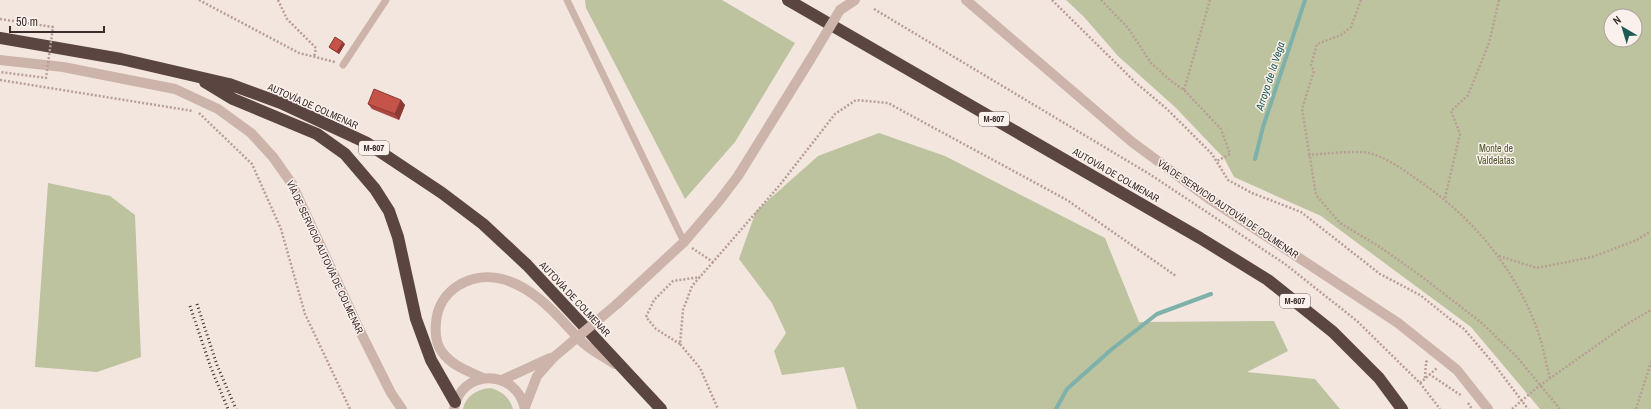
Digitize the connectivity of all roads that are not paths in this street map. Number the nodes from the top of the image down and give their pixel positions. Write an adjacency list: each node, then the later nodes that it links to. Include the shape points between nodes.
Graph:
1 (386, 0): 9 (lane)
2 (567, 0): 11 (lane)
3 (788, 0): 20 (highway, AUTOVÍA DE COLMENAR / M-607, via 1200,238 1268,280 1333,332 1379,378)
4 (856, 0): 6 (street)
5 (966, 1): 21 (street, VÍA DE SERVICIO AUTOVÍA DE COLMENAR, via 1132,142 1208,198 1398,323 1457,370)
6 (840, 5): 11 (street, bridge, via 810,60 738,176)
7 (0, 38): 10 (highway, AUTOVÍA DE COLMENAR / M-607, via 121,59)
8 (0, 60): 18 (street, VÍA DE SERVICIO AUTOVÍA DE COLMENAR, via 63,67 175,89 218,109 251,133 273,157 292,184 390,393)
9 (344, 65)
10 (195, 76): 13 (highway, AUTOVÍA DE COLMENAR / M-607, via 229,84 281,103 366,143 442,193 483,224 527,265); 16 (highway, via 232,99 317,134 345,154 375,189 390,211 416,319 431,360)
11 (684, 242): 12 (street, bridge, via 617,304)
12 (554, 357): 15 (street); 17 (street, via 537,376)
13 (625, 370): 14 (street, via 586,346 544,301 503,279 480,277 456,287 444,298 439,307 436,329 437,340 448,360); 19 (highway, AUTOVÍA DE COLMENAR / M-607)
14 (483, 378): 15 (street); 16 (street, via 472,382 461,391)
15 (502, 380): 17 (street, via 513,386 521,396)
16 (455, 406)
17 (525, 408)
18 (402, 409)
19 (661, 409)
20 (1402, 409)
21 (1488, 409)

